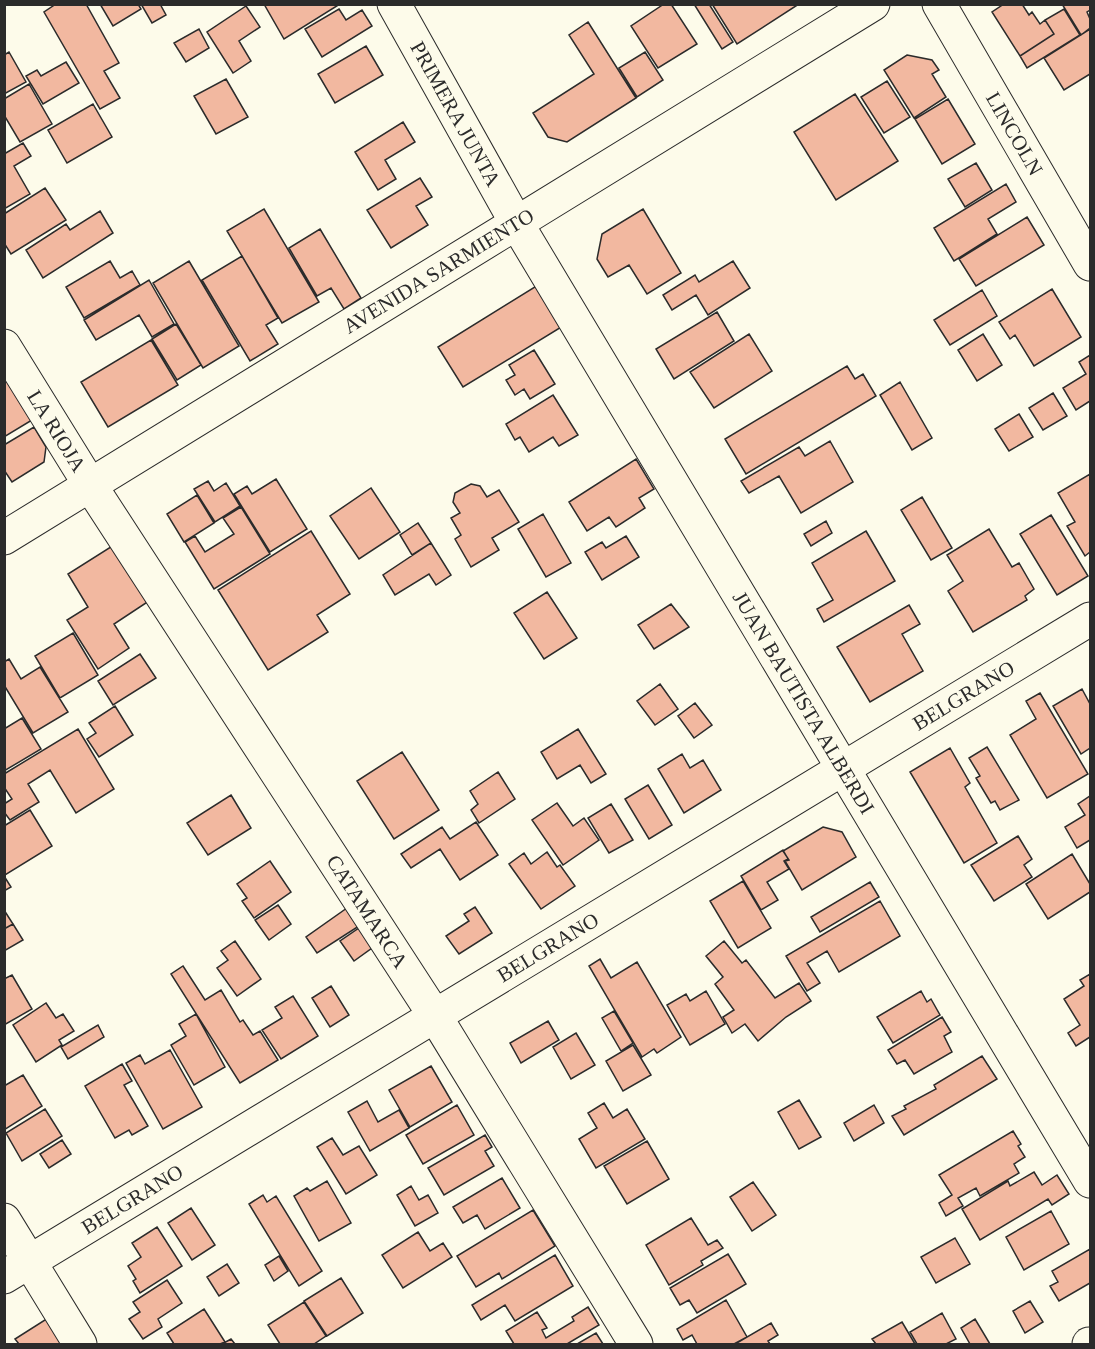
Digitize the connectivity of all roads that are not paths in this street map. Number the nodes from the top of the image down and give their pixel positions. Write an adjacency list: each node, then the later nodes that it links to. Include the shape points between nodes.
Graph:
1 (394, 4): 4 (street, PRIMERA JUNTA)
2 (873, 4): 4 (street, AVENIDA SARMIENTO)
3 (939, 4): 5 (street, LINCOLN)
4 (517, 224): 7 (street, AVENIDA SARMIENTO); 10 (street, JUAN BAUTISTA ALBERDI)
5 (1090, 264)
6 (4, 346): 7 (street, LA RIOJA)
7 (90, 485): 8 (street, AVENIDA SARMIENTO); 11 (street, CATAMARCA)
8 (4, 538)
9 (1090, 619): 10 (street, BELGRANO)
10 (844, 769): 11 (street, BELGRANO); 12 (street, JUAN BAUTISTA ALBERDI)
11 (435, 1016): 14 (street, BELGRANO); 16 (street, CATAMARCA)
12 (1090, 1181)
13 (4, 1220): 14 (street)
14 (17, 1269): 15 (street)
15 (80, 1344)
16 (636, 1344)

